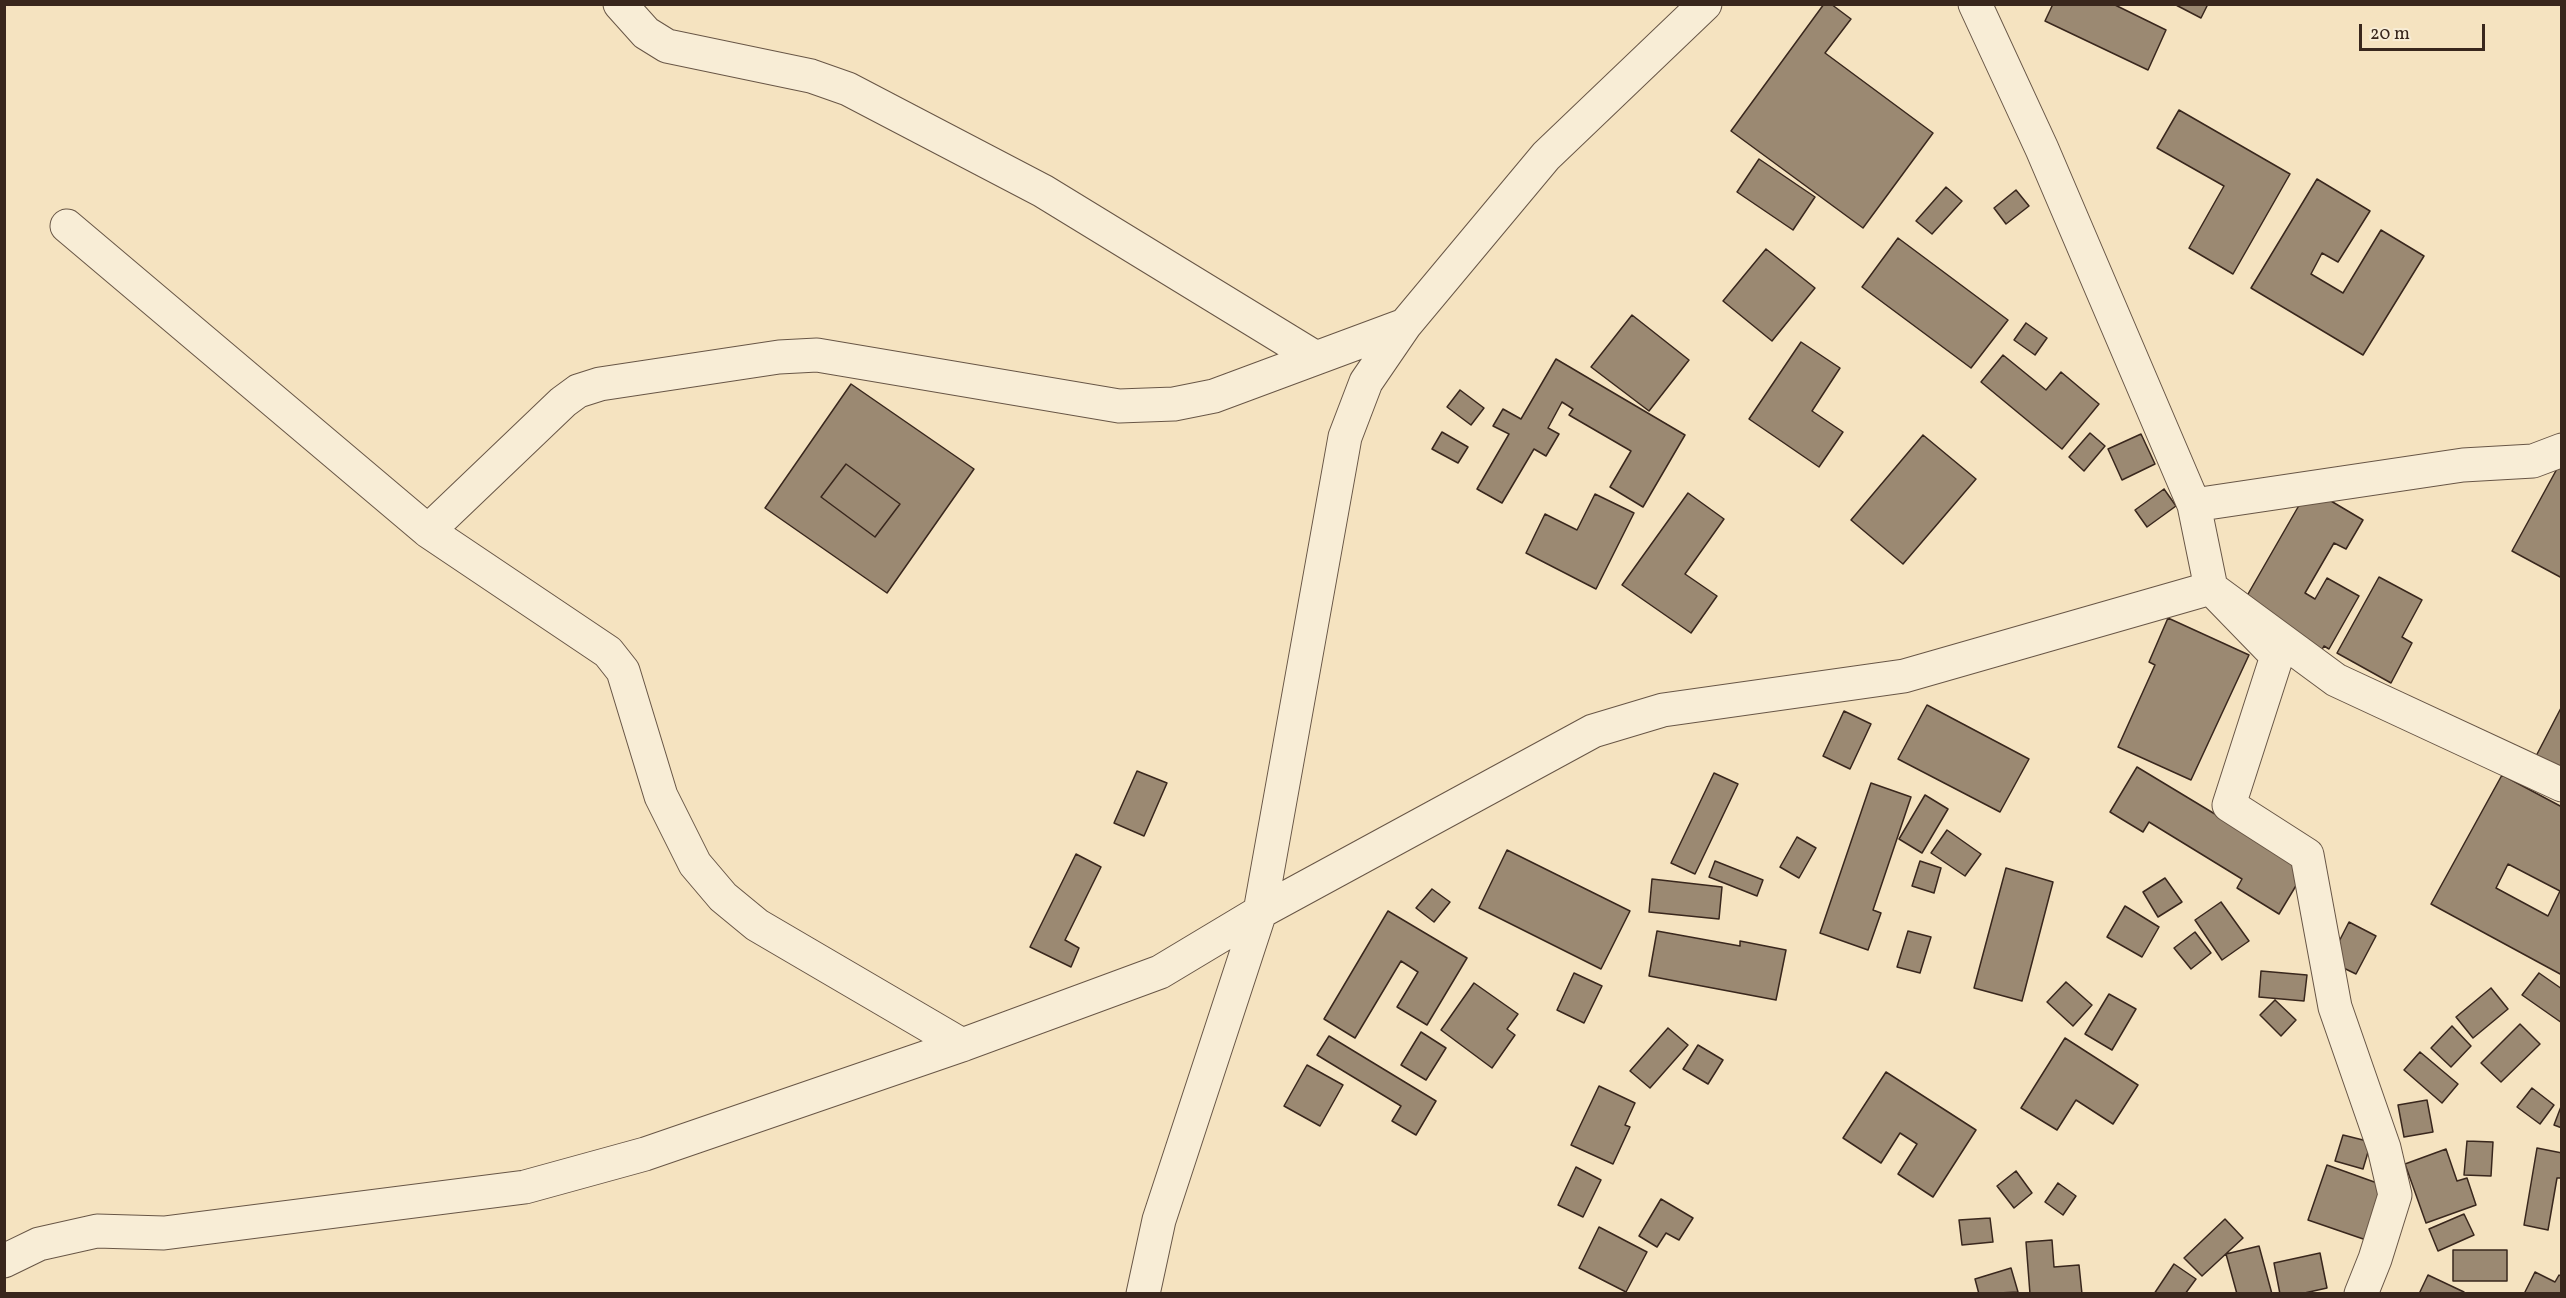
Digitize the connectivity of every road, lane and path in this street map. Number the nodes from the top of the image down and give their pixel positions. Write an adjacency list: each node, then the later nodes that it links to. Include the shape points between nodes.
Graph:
1 (620, 4): 6 (street, via 646,33 667,46 811,76 848,89 1043,191)
2 (1705, 4): 5 (street, via 1546,156)
3 (1974, 4): 8 (street, via 2042,149)
4 (67, 225): 9 (street)
5 (1406, 325): 6 (street); 12 (street, via 1366,382 1345,436)
6 (1316, 358): 9 (street, via 1214,396 1174,404 1119,406 817,355 779,357 600,384 578,391 564,402)
7 (2562, 450): 8 (street, via 2533,461 2463,465)
8 (2194, 505): 10 (street)
9 (428, 531): 13 (street, via 608,652 623,671 662,796 695,864 723,897 757,925)
10 (2211, 588): 11 (street, via 2336,680); 12 (street, via 1904,676 1663,710 1593,731); 16 (street, via 2277,656 2229,805 2307,855 2336,1007 2384,1148 2395,1194)
11 (2562, 785)
12 (1260, 912): 13 (street, via 1160,972); 15 (street, via 1159,1220)
13 (962, 1045): 14 (street, via 645,1154 525,1187 164,1233 97,1231 39,1244)
14 (4, 1260)
15 (1143, 1293)
16 (2361, 1293)

